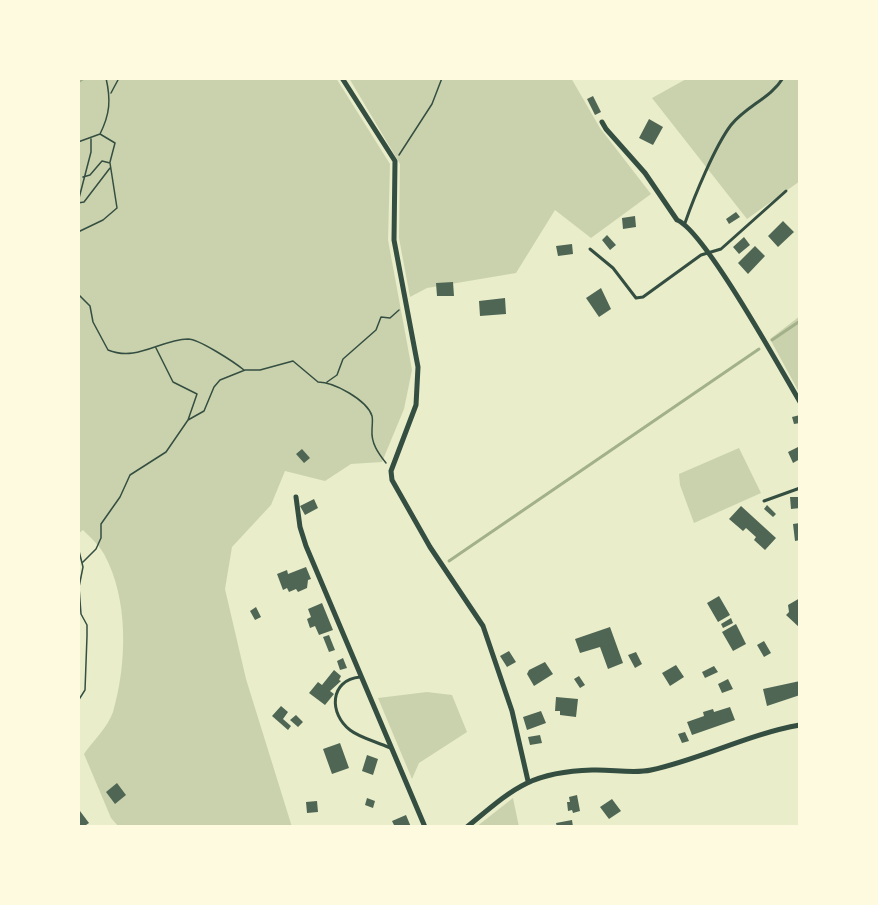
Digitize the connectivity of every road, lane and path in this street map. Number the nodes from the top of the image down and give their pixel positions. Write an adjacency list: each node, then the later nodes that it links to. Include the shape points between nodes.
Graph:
1 (106, 78): 6 (path)
2 (119, 78): 6 (path)
3 (342, 78): 11 (street)
4 (442, 78): 11 (path, via 432,104)
5 (783, 78): 17 (lane, via 728,130)
6 (110, 94): 8 (path, via 109,116)
7 (602, 122): 17 (street, via 645,173 677,220)
8 (100, 134): 9 (path); 12 (path, via 115,143)
9 (91, 138): 10 (path); 14 (path)
10 (78, 142)
11 (395, 161): 22 (street, via 394,240)
12 (110, 163): 13 (path); 14 (path, via 102,160 90,175)
13 (110, 168): 16 (path, via 84,202); 18 (path, via 117,208)
14 (83, 177): 16 (path)
15 (786, 191): 20 (lane, via 721,249)
16 (78, 203)
17 (685, 223): 20 (street)
18 (78, 232)
19 (590, 249): 20 (lane, via 613,268 636,298)
20 (710, 253): 26 (street)
21 (78, 293): 23 (path, via 90,306 93,322 108,350 122,356)
22 (405, 304): 25 (path, via 390,318 381,317 376,330 343,359 337,375); 28 (street, via 417,366 416,405)
23 (156, 347): 24 (path, via 188,339 202,342); 27 (path, via 173,382 197,394)
24 (244, 370): 25 (path, via 260,370 293,360 318,382); 27 (path, via 220,381 204,411)
25 (326, 382): 28 (path, via 364,404 373,417 376,450)
26 (800, 402)
27 (188, 420): 35 (path, via 166,452 130,475 101,524 96,549)
28 (392, 471): 42 (street, via 392,480 403,501 483,626 512,711)
29 (800, 488): 31 (lane)
30 (296, 497): 36 (street, via 303,537)
31 (764, 501)
32 (78, 546): 33 (path)
33 (82, 556): 34 (path); 35 (path)
34 (78, 559)
35 (83, 562): 37 (path, via 79,587 81,614 87,626)
36 (360, 677): 41 (street); 41 (lane, via 348,678 337,688 340,717 351,732)
37 (85, 690): 38 (path); 39 (path)
38 (78, 691)
39 (78, 701)
40 (800, 725): 42 (street, via 735,741 648,771 592,770)
41 (390, 748): 43 (street)
42 (528, 781): 44 (street)
43 (425, 827)
44 (467, 827)

